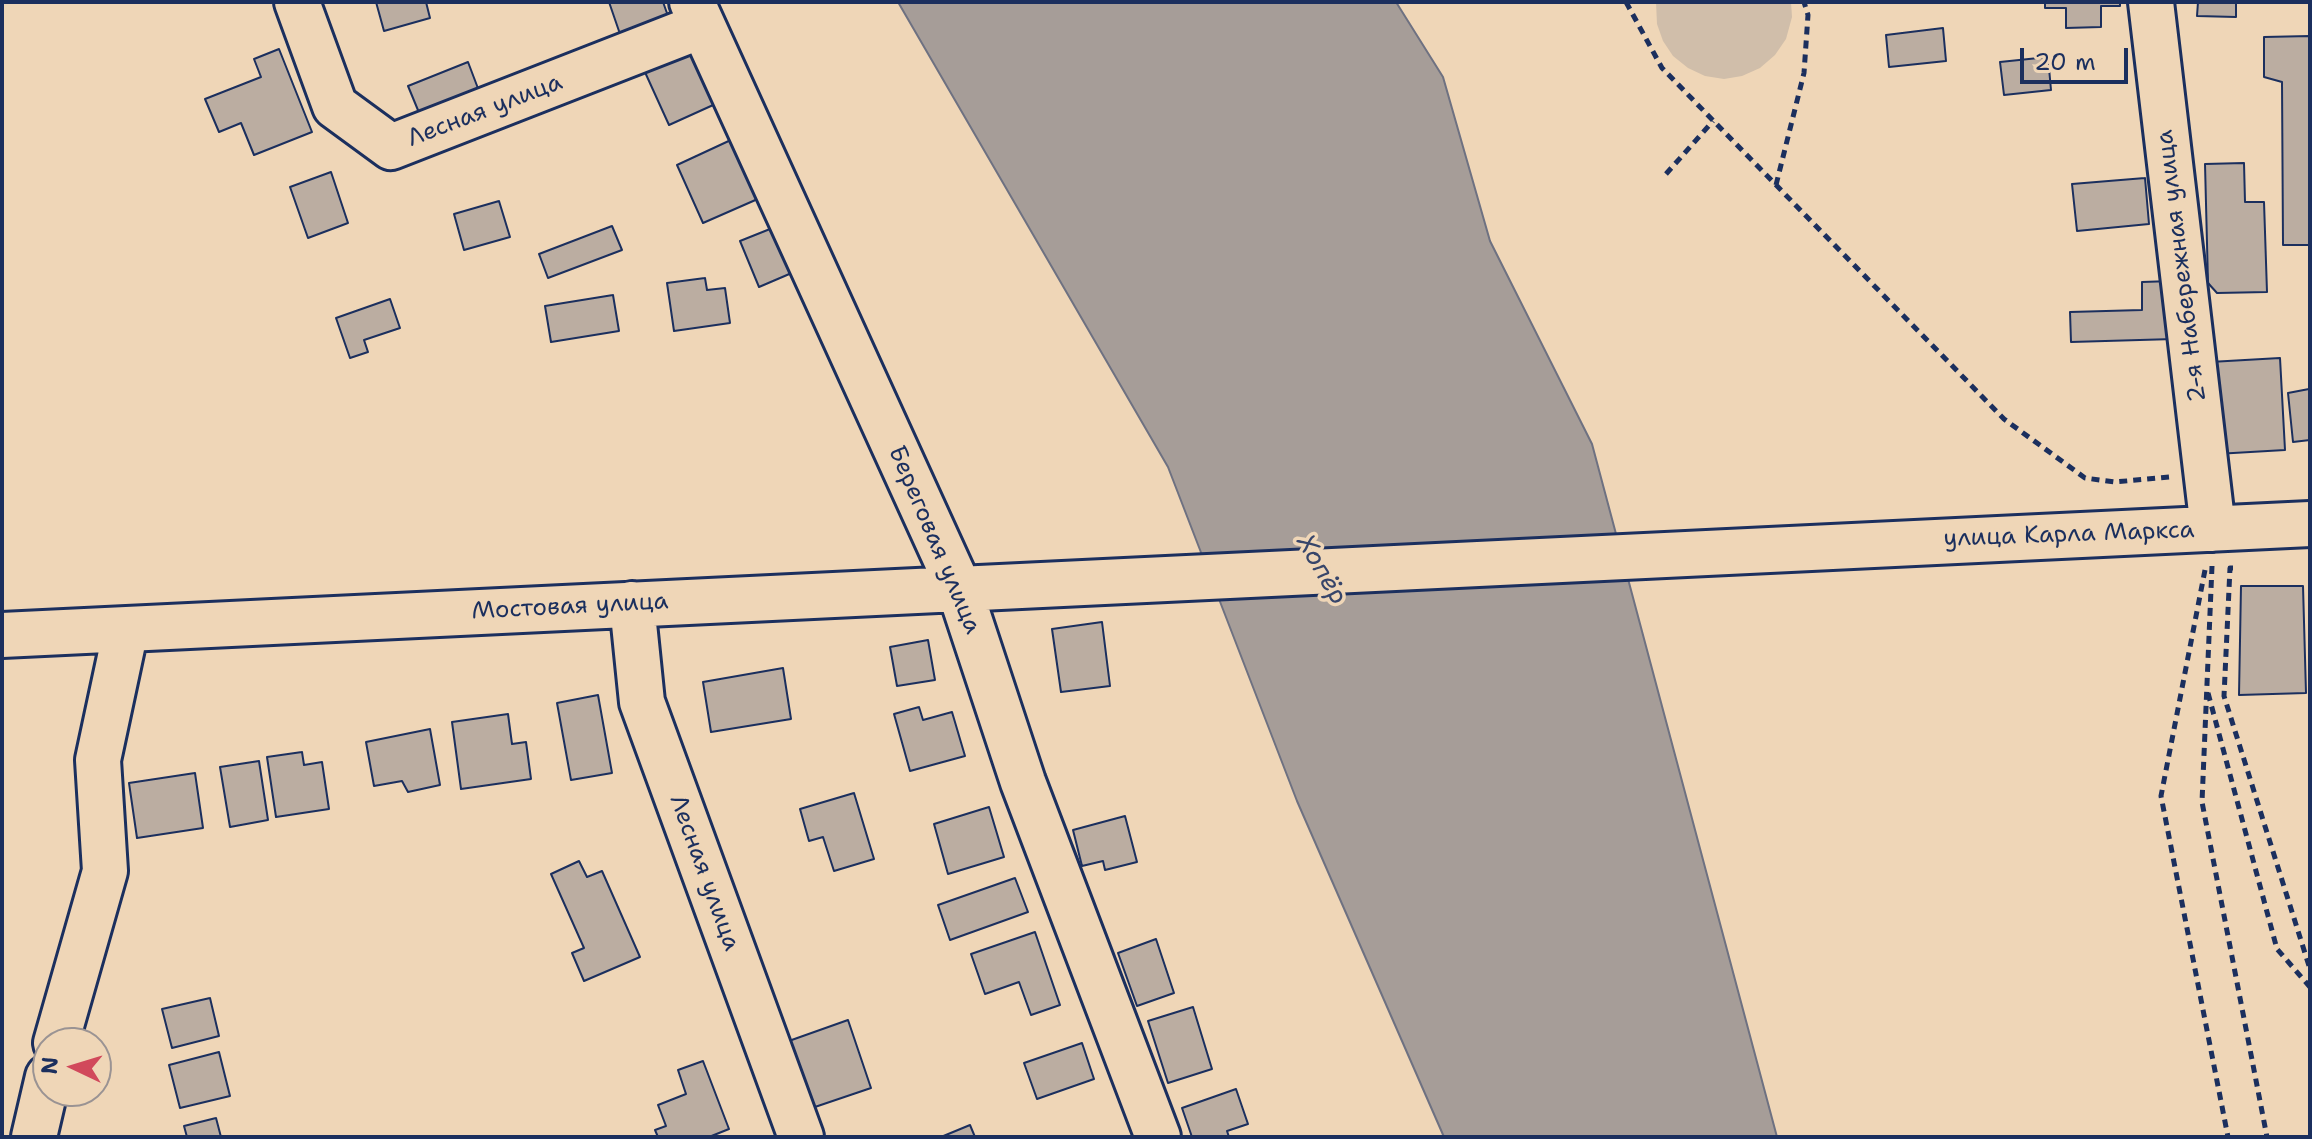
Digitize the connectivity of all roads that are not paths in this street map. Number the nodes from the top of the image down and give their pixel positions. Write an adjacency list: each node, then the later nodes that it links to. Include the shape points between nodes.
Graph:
1 (297, 2): 3 (street, Лесная улица, via 335,106 391,147)
2 (2151, 2): 5 (street, 2-я Набережная улица)
3 (696, 14): 7 (street, Береговая улица)
4 (2310, 524): 5 (street, улица Карла Маркса)
5 (2213, 529): 6 (street, улица Карла Маркса)
6 (1138, 578): 7 (street, Мостовая улица)
7 (959, 588): 8 (street, Мостовая улица); 15 (street, Береговая улица, via 1023,782)
8 (632, 604): 9 (street, Мостовая улица); 14 (street, Лесная улица, via 642,702)
9 (126, 629): 10 (street, Мостовая улица); 11 (street, via 98,760 105,871)
10 (2, 635)
11 (61, 1027)
12 (41, 1107): 13 (street)
13 (34, 1137)
14 (801, 1137)
15 (1158, 1137)

